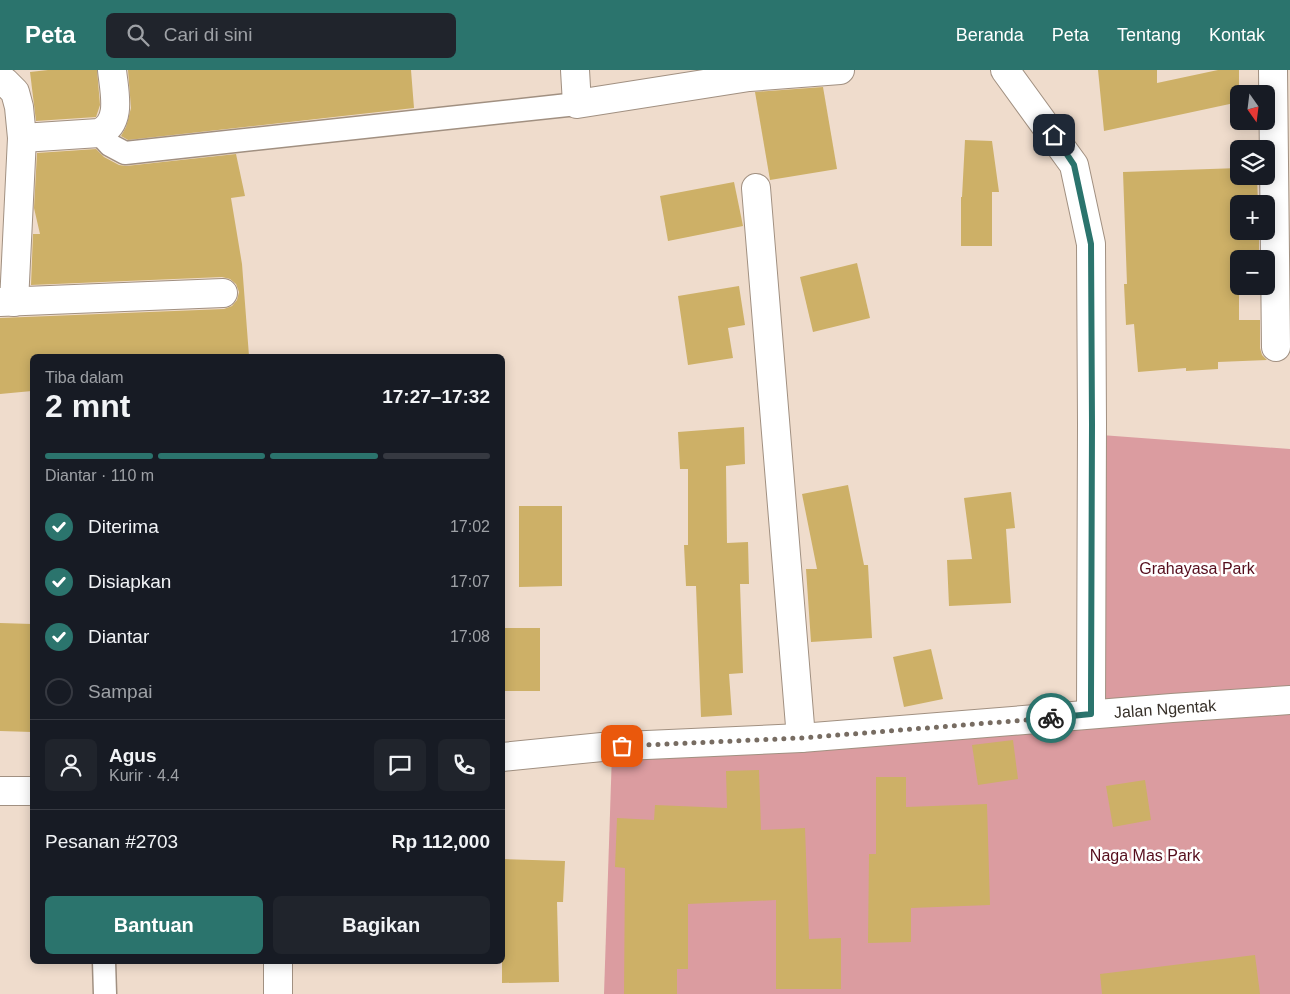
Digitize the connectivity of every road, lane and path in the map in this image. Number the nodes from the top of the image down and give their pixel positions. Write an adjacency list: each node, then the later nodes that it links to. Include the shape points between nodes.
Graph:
1 (112, 70): 8 (street, via 114,119 107,130)
2 (575, 70): 7 (street)
3 (840, 70): 7 (street, via 749,77)
4 (1005, 70): 15 (street, via 1074,165 1091,244)
5 (1274, 70): 13 (street)
6 (0, 82): 9 (street, via 5,82 15,92)
7 (577, 104): 8 (lane, via 125,153 110,145)
8 (99, 133): 9 (street)
9 (22, 138): 12 (street)
10 (756, 188): 16 (street)
11 (223, 293): 12 (street)
12 (7, 302)
13 (1276, 347)
14 (1290, 700): 15 (street, Jalan Ngentak)
15 (1091, 714): 16 (street, Jalan Ngentak)
16 (801, 738): 17 (street, Jalan Ngentak, via 602,747)
17 (505, 757)
18 (0, 791): 19 (street)
19 (30, 791)
20 (104, 964): 22 (lane)
21 (278, 964): 23 (street)
22 (104, 994)
23 (278, 994)

